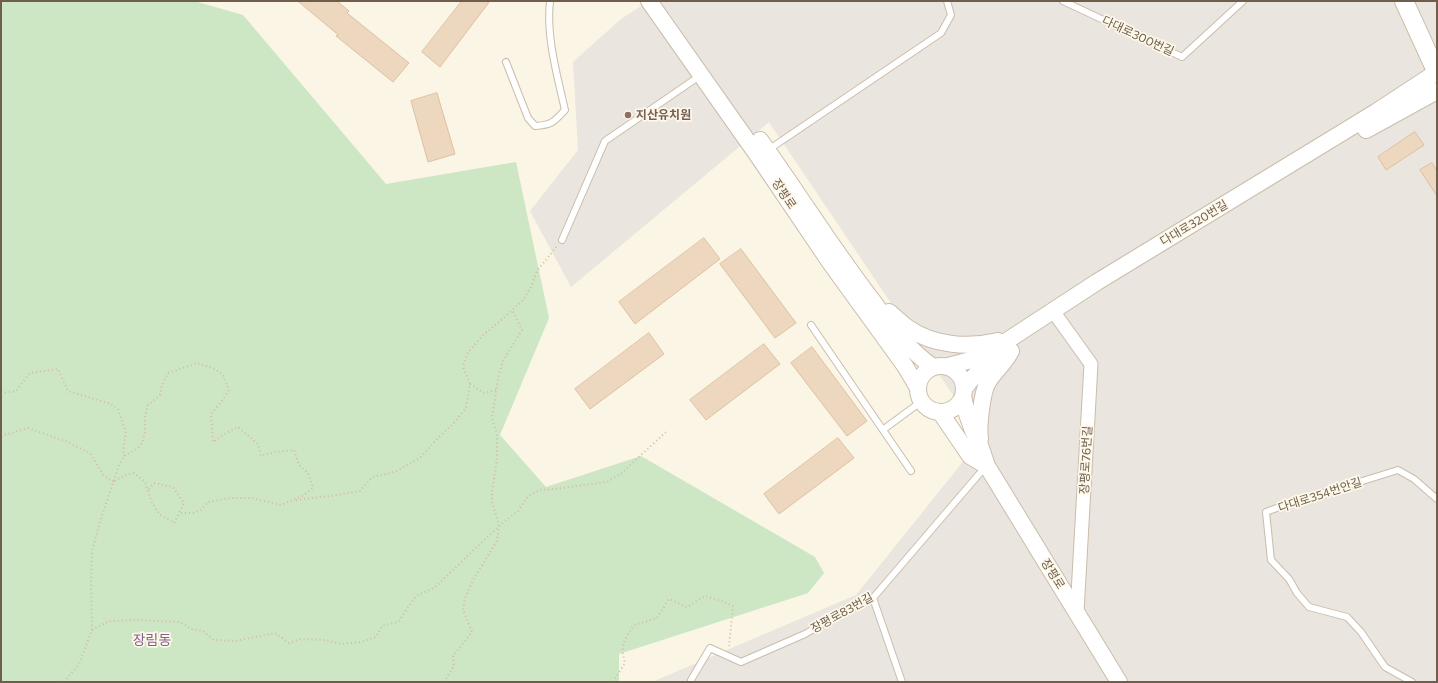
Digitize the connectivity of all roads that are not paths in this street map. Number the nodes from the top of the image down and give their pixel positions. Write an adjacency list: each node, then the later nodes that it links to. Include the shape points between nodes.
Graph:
1 (550, 1): 8 (lane, via 548,16 565,110 556,120 547,126 535,126 528,118)
2 (649, 1): 9 (street, 장평로)
3 (662, 1): 9 (street, 장평로)
4 (947, 1): 12 (lane, via 951,16 941,34)
5 (1063, 1): 6 (lane, 다대로300번길, via 1182,56)
6 (1243, 1)
7 (1404, 1): 10 (main road)
8 (506, 62)
9 (705, 72): 12 (street, 장평로); 13 (lane, via 606,141)
10 (1437, 72): 17 (street, 다대로320번길, via 1097,282)
11 (1437, 91): 15 (street, 다대로320번길, via 1377,124)
12 (763, 153): 14 (street, 장평로); 20 (street, 장평로, via 829,261 905,366)
13 (562, 240)
14 (874, 303): 17 (street, via 887,310 908,328 931,340 982,345); 18 (street, 장평로, via 900,338 923,360)
15 (1058, 318): 17 (street, 다대로320번길); 28 (street, 장평로76번길, via 1091,364)
16 (811, 325): 22 (lane)
17 (1012, 342): 18 (street, 다대로320번길, via 975,359); 19 (street, 다대로320번길, via 971,379); 23 (street, via 1008,358 987,384 980,416)
18 (941, 367): 19 (street, via 956,370 964,383); 20 (street, via 926,371 921,377)
19 (964, 392): 21 (street, via 958,405); 23 (street, via 971,425)
20 (920, 394): 21 (street, via 930,409); 22 (lane)
21 (940, 412): 24 (street, via 970,456)
22 (884, 428): 25 (lane)
23 (980, 445): 24 (street)
24 (987, 466): 27 (lane, 장평로83번길); 28 (street, 장평로)
25 (912, 470)
26 (1437, 499): 32 (lane, 다대로354번안길, via 1414,479 1398,470 1266,512 1271,560 1289,579 1309,607 1347,617 1385,666)
27 (873, 598): 30 (lane, 장평로83번길, via 841,612 805,634 741,662 710,648); 31 (lane)
28 (1077, 612): 29 (street, 장평로)
29 (1113, 675)
30 (691, 680)
31 (902, 682)
32 (1412, 682)

